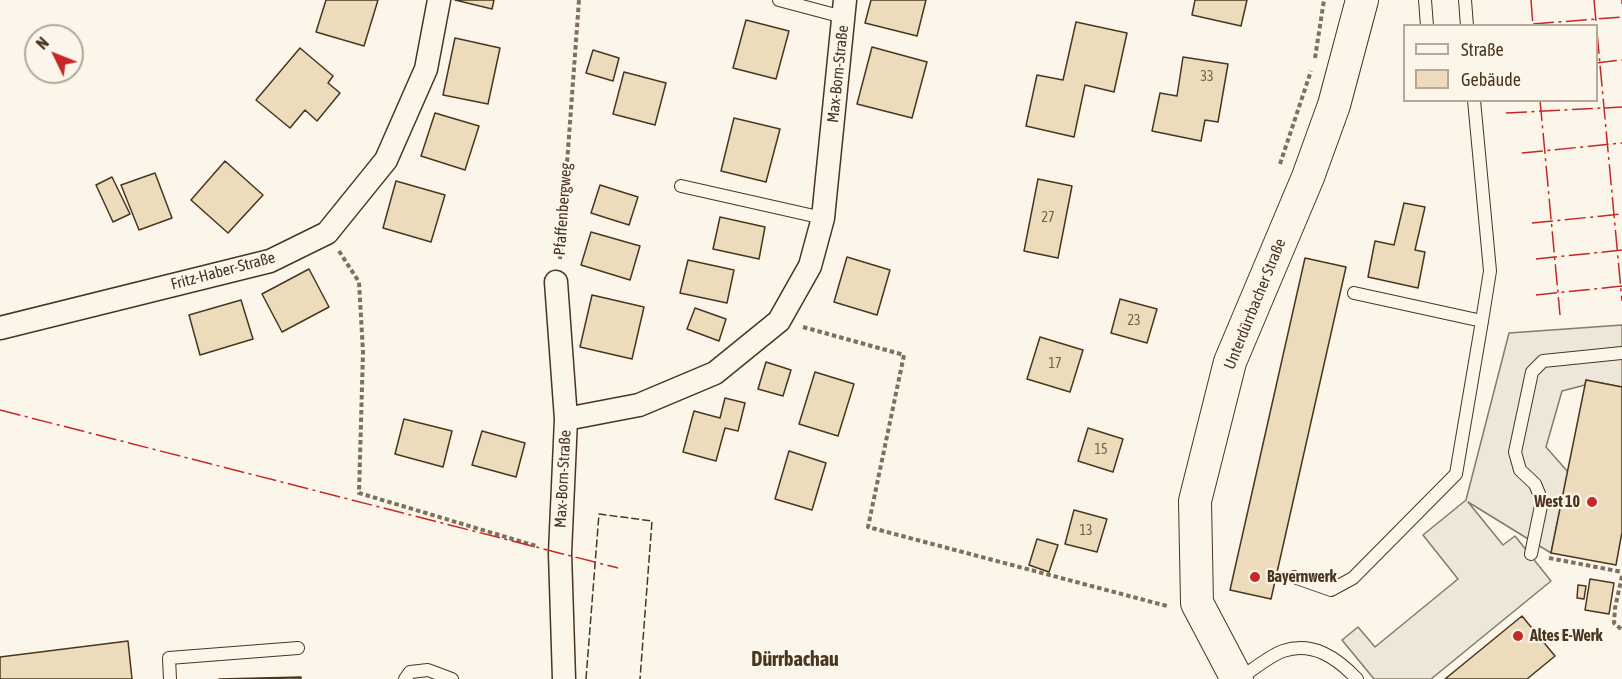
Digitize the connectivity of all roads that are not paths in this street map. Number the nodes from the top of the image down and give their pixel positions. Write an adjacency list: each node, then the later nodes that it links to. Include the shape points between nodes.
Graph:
1 (439, 0): 15 (street, Fritz-Haber-Straße, via 426,69 386,160 327,233 270,261)
2 (779, 0): 6 (lane)
3 (1362, 0): 25 (street, Unterdürrbacher Straße, via 1334,105 1308,177 1230,362 1195,501 1197,603)
4 (1425, 0): 7 (lane)
5 (1465, 0): 8 (lane)
6 (844, 9): 11 (street, Max-Born-Straße)
7 (1427, 24)
8 (1467, 24)
9 (1474, 102): 14 (lane, via 1490,271)
10 (681, 186): 11 (lane)
11 (823, 218): 17 (street, Max-Born-Straße, via 810,266 779,321 715,373 639,405)
12 (556, 282): 17 (street)
13 (1354, 293): 14 (lane)
14 (1482, 321): 19 (lane, via 1456,474 1353,578 1331,590)
15 (0, 328)
16 (1622, 353): 18 (lane, via 1543,361 1532,372 1515,452 1520,470 1535,484 1542,501)
17 (566, 419): 24 (street, Max-Born-Straße, via 560,553)
18 (1531, 554)
19 (1294, 577)
20 (298, 648): 21 (lane, via 169,658)
21 (170, 679)
22 (405, 679): 23 (lane, via 410,672 428,670)
23 (452, 679)
24 (564, 679)
25 (1238, 679): 26 (lane, via 1282,651 1310,648 1336,659)
26 (1357, 679)

